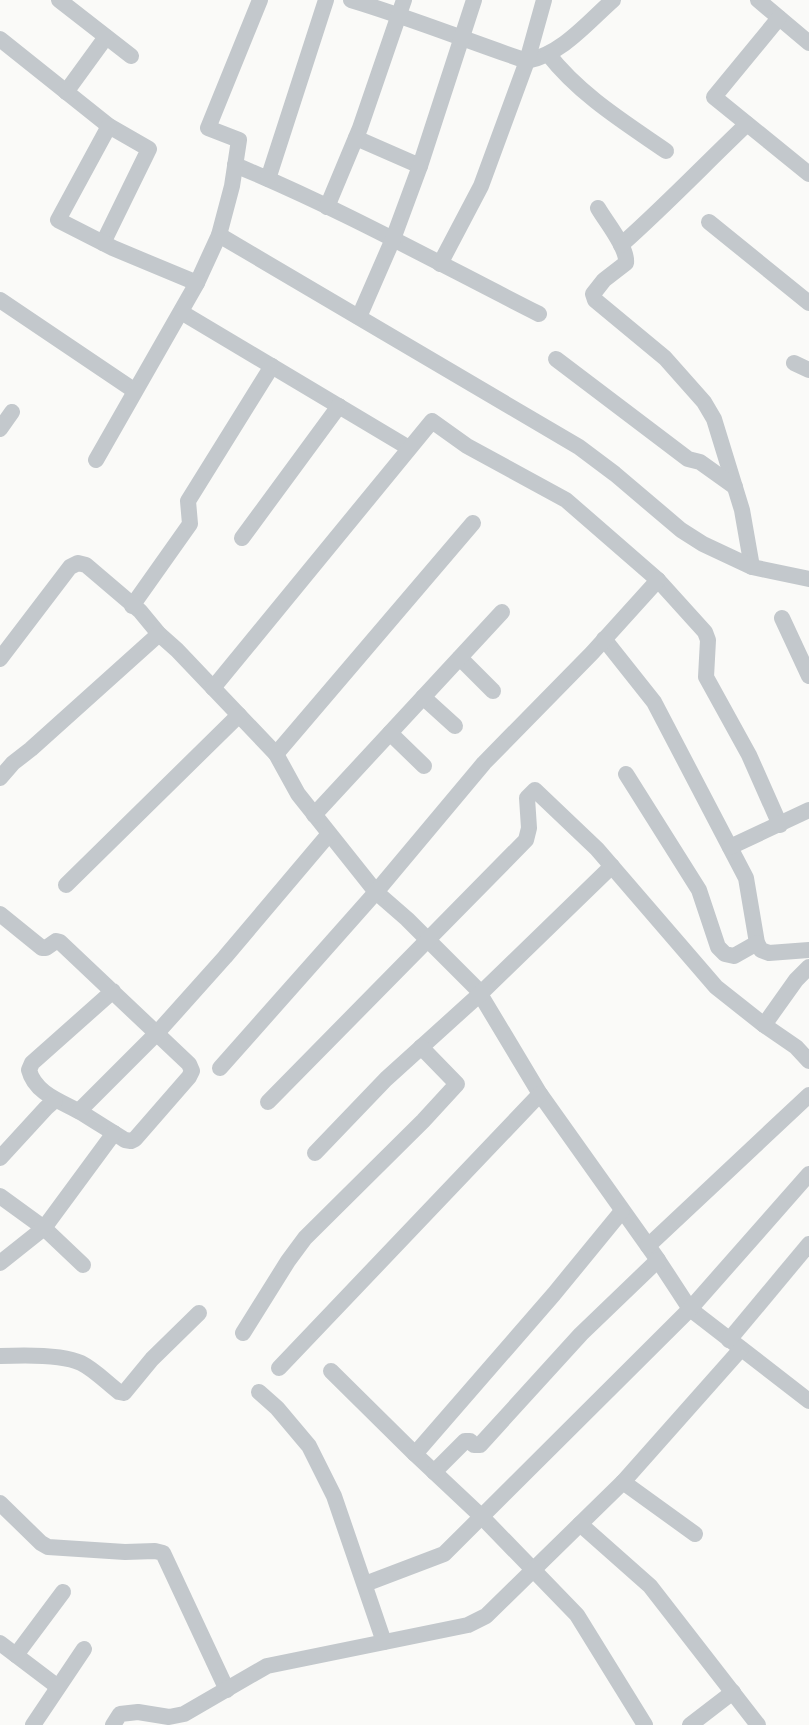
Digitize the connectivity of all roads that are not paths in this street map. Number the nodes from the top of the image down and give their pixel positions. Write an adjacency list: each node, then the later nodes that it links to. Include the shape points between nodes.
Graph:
1 (59, 0): 11 (street)
2 (260, 0): 23 (street, via 208,128 239,140)
3 (326, 0): 26 (street)
4 (351, 0): 9 (street)
5 (474, 0): 12 (street)
6 (544, 0): 17 (street)
7 (612, 0): 15 (street)
8 (758, 0): 10 (street)
9 (402, 7): 12 (street); 21 (street)
10 (779, 18): 14 (street); 19 (street, via 714,97)
11 (106, 37): 16 (street); 18 (street)
12 (462, 39): 17 (street); 24 (street)
13 (0, 40): 18 (street)
14 (809, 43)
15 (548, 54): 17 (street); 22 (street, via 563,73 598,104)
16 (131, 56)
17 (527, 61): 34 (street, via 481,186)
18 (66, 92): 20 (street)
19 (747, 124): 25 (street); 33 (street)
20 (109, 126): 32 (street, via 149,149); 32 (street, via 58,220)
21 (356, 138): 24 (street); 27 (street)
22 (666, 151)
23 (235, 166): 26 (street); 30 (street)
24 (420, 166): 31 (street)
25 (809, 174)
26 (268, 179): 27 (street)
27 (327, 207): 31 (street)
28 (598, 208): 33 (street)
29 (709, 222): 37 (street)
30 (219, 235): 35 (street); 40 (street)
31 (392, 239): 34 (street); 40 (street)
32 (103, 243): 35 (street)
33 (622, 245): 51 (street, via 626,264 597,287 593,294 595,300 665,358 704,402 714,419)
34 (440, 264): 39 (street)
35 (197, 283): 38 (street)
36 (0, 300): 45 (street)
37 (809, 303)
38 (181, 312): 43 (street); 45 (street)
39 (539, 314)
40 (359, 317): 54 (street, via 579,447 681,530 702,544)
41 (556, 358): 51 (street, via 688,459 700,462)
42 (794, 363): 44 (street)
43 (272, 366): 46 (street); 57 (street, via 188,501 190,524)
44 (809, 370)
45 (135, 391): 50 (street)
46 (339, 406): 49 (street); 53 (street)
47 (12, 412): 48 (street)
48 (0, 429)
49 (410, 448): 56 (street, via 432,421 467,446 566,500); 65 (street)
50 (96, 460)
51 (735, 487): 54 (street, via 747,530)
52 (473, 523): 71 (street)
53 (242, 538)
54 (752, 567): 55 (street)
55 (809, 579)
56 (658, 580): 61 (street); 77 (street, via 705,632 708,640 706,677 749,755)
57 (132, 606): 60 (street); 63 (street, via 86,565 78,563 70,567)
58 (502, 612): 62 (street)
59 (782, 618): 64 (street)
60 (159, 634): 65 (street); 74 (street)
61 (604, 639): 79 (street, via 654,702); 82 (street, via 484,764)
62 (460, 658): 66 (street); 67 (street)
63 (0, 659)
64 (809, 676)
65 (213, 688): 68 (street)
66 (493, 690)
67 (423, 697): 69 (street); 70 (street)
68 (239, 715): 71 (street); 81 (street)
69 (455, 726)
70 (390, 733): 72 (street); 76 (street)
71 (276, 754): 76 (street)
72 (424, 766)
73 (626, 774): 85 (street, via 699,890 718,947 734,956)
74 (0, 778)
75 (809, 810): 77 (street)
76 (314, 815): 78 (street)
77 (780, 825): 79 (street)
78 (329, 834): 82 (street); 91 (street)
79 (730, 847): 85 (street, via 746,878)
80 (612, 866): 84 (street, via 535,790 527,798 529,828 526,840); 89 (street); 90 (street, via 716,986)
81 (66, 886)
82 (376, 892): 84 (street); 94 (street)
83 (0, 914): 88 (street, via 42,948 60,942)
84 (428, 940): 89 (street); 98 (street)
85 (757, 943): 86 (street, via 761,950 769,953)
86 (809, 950)
87 (809, 967): 90 (street)
88 (112, 991): 91 (street); 97 (street, via 32,1064 29,1070 31,1078)
89 (480, 994): 92 (street); 95 (street)
90 (764, 1025): 93 (street, via 796,1047)
91 (157, 1033): 99 (street); 100 (street, via 190,1064 192,1071 135,1138 125,1140)
92 (421, 1047): 101 (street, via 386,1078); 113 (street, via 457,1084 305,1238)
93 (809, 1061)
94 (220, 1068)
95 (540, 1094): 105 (street); 116 (street)
96 (809, 1095): 108 (street)
97 (55, 1100): 99 (street); 102 (street)
98 (268, 1102)
99 (79, 1111): 100 (street)
100 (114, 1133): 106 (street)
101 (315, 1153)
102 (0, 1158)
103 (809, 1174): 111 (street)
104 (0, 1196): 106 (street)
105 (622, 1211): 108 (street); 120 (street)
106 (44, 1228): 109 (street); 110 (street)
107 (809, 1244): 114 (street)
108 (653, 1253): 111 (street); 121 (street, via 480,1445 465,1442)
109 (0, 1263)
110 (84, 1266)
111 (690, 1309): 114 (street); 124 (street)
112 (199, 1313): 115 (street, via 152,1358 124,1393 74,1361 30,1354)
113 (244, 1333)
114 (735, 1344): 119 (street); 122 (street)
115 (0, 1356)
116 (279, 1368)
117 (331, 1371): 120 (street)
118 (259, 1392): 128 (street, via 309,1446 334,1496)
119 (809, 1401)
120 (415, 1454): 121 (street)
121 (434, 1472): 124 (street)
122 (623, 1482): 125 (street); 126 (street)
123 (0, 1503): 135 (street, via 48,1547 163,1553)
124 (482, 1518): 127 (street); 128 (street, via 444,1554)
125 (580, 1524): 127 (street); 136 (street, via 650,1586)
126 (695, 1534)
127 (532, 1571): 130 (street, via 486,1616 468,1625); 139 (street, via 577,1615)
128 (365, 1584): 130 (street)
129 (63, 1592): 133 (street)
130 (384, 1642): 135 (street, via 267,1666)
131 (0, 1643): 133 (street)
132 (84, 1649): 134 (street)
133 (16, 1655): 134 (street)
134 (58, 1687): 137 (street)
135 (227, 1690): 138 (street, via 184,1714 169,1717 138,1712 120,1714)
136 (733, 1692): 140 (street); 141 (street)
137 (33, 1725)
138 (113, 1725)
139 (645, 1725)
140 (690, 1725)
141 (758, 1725)

